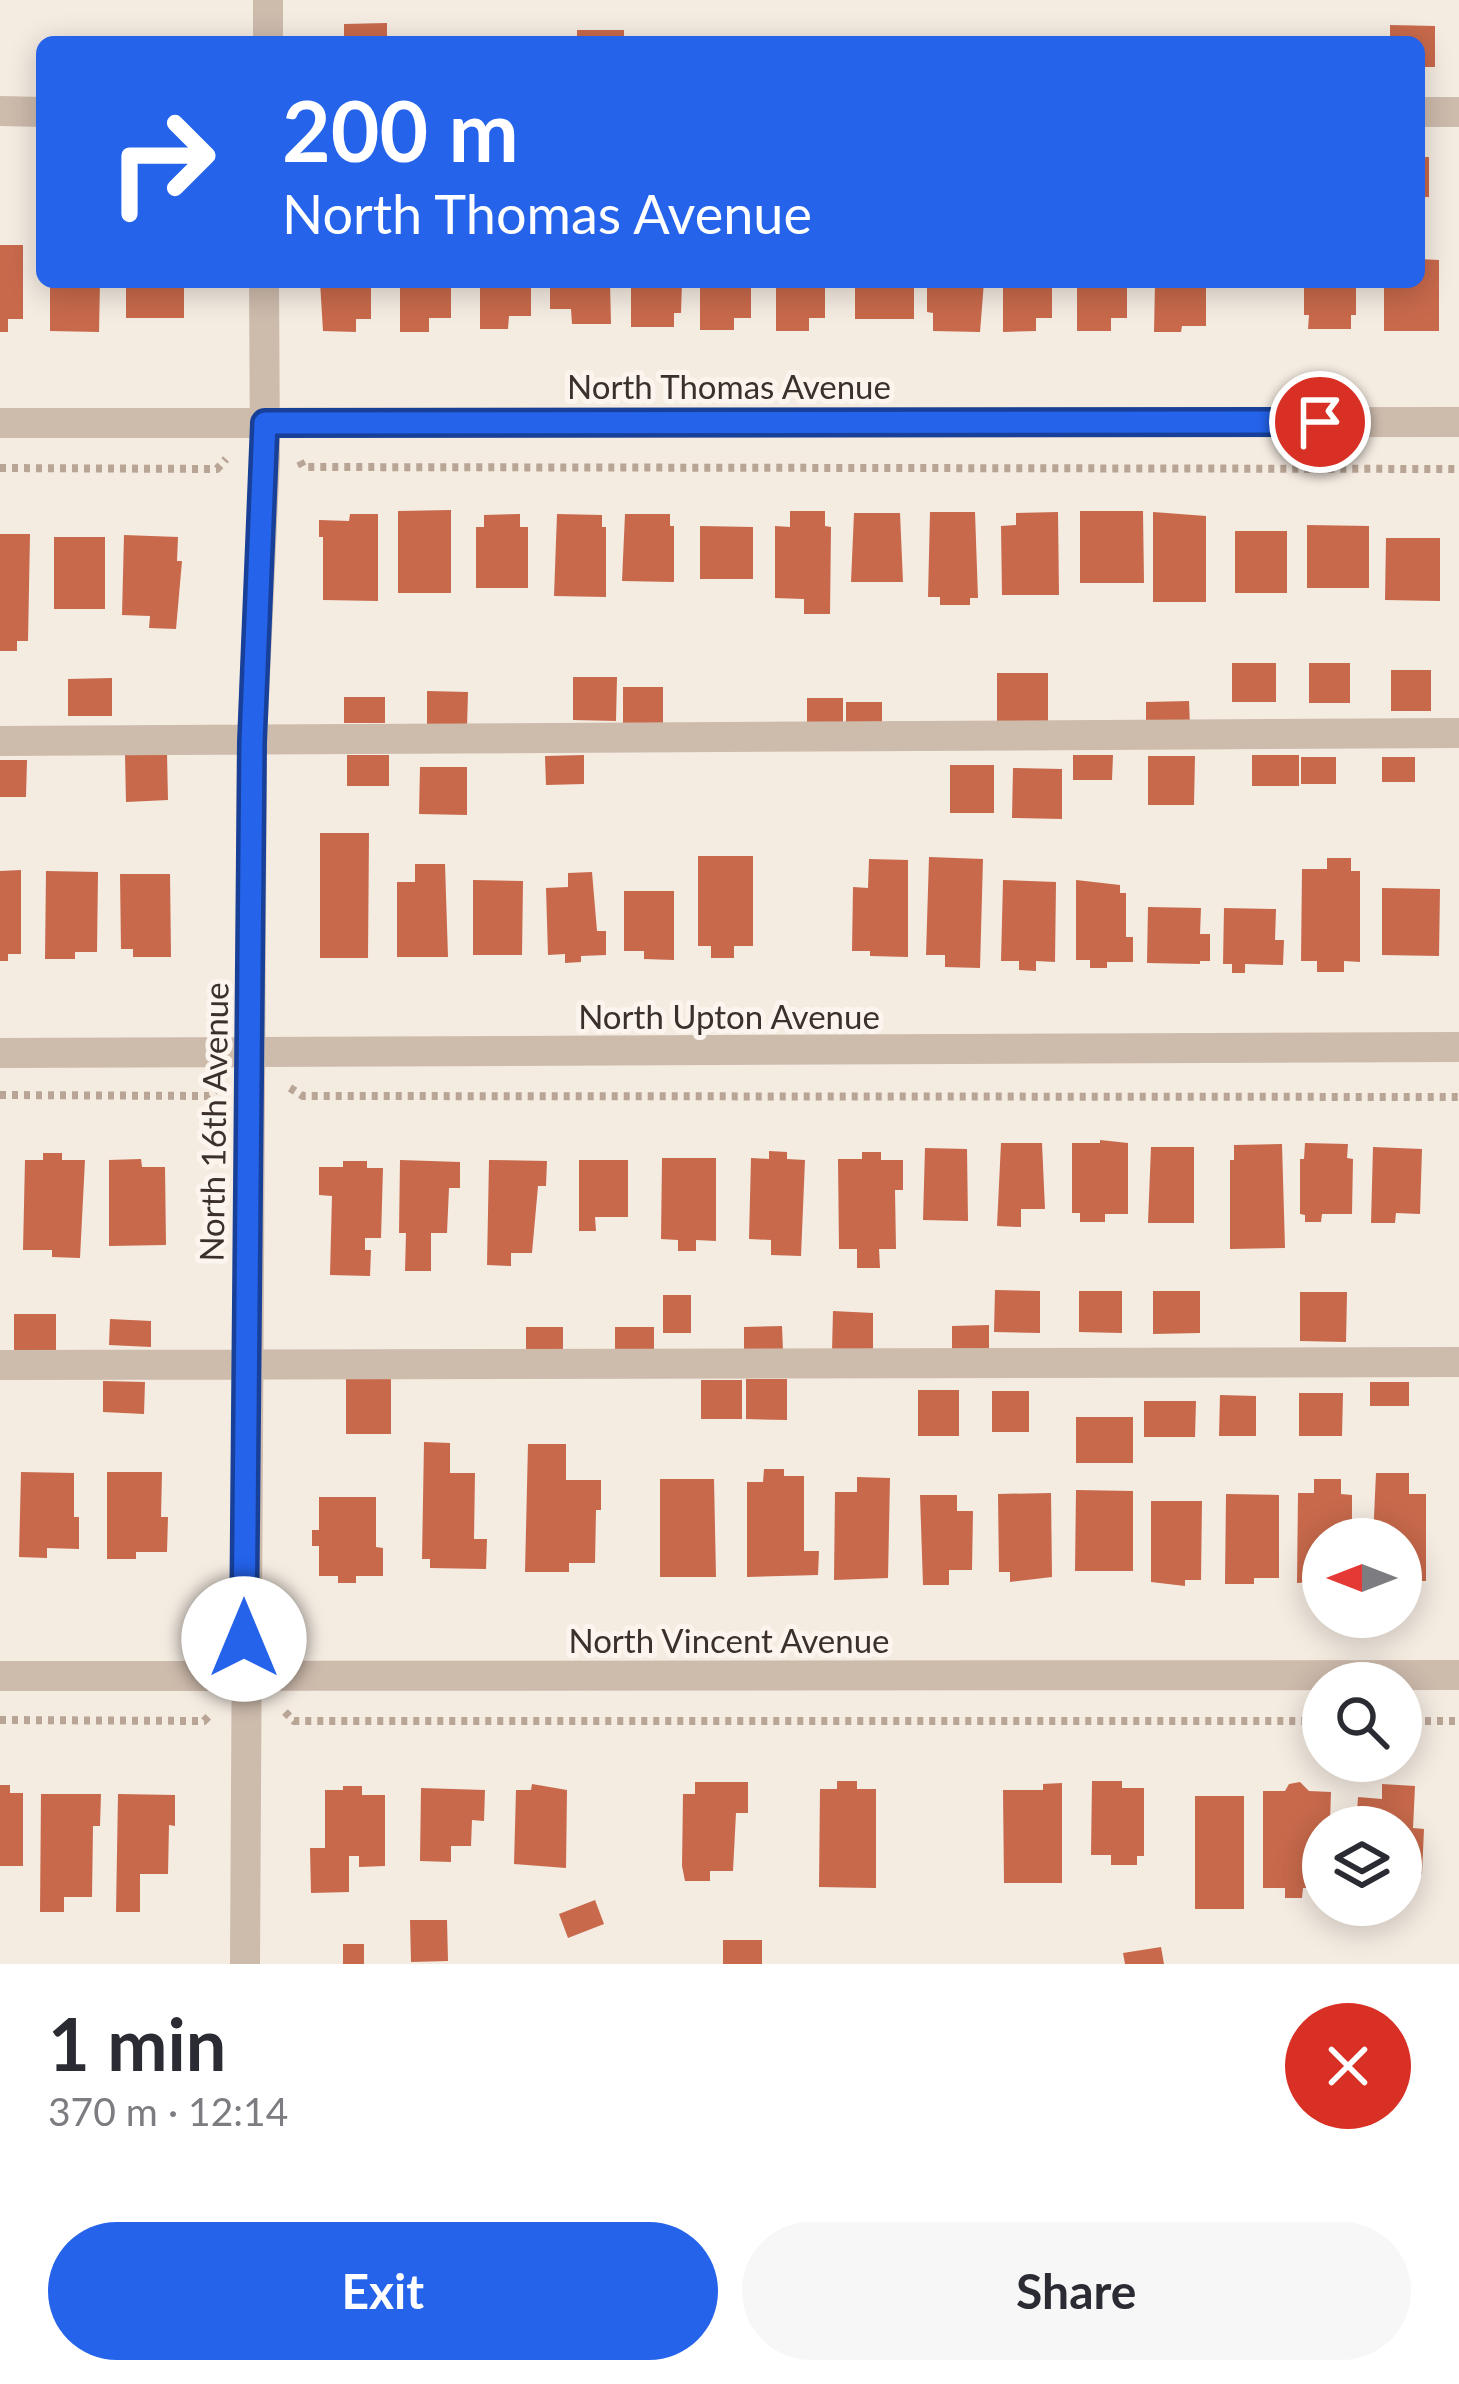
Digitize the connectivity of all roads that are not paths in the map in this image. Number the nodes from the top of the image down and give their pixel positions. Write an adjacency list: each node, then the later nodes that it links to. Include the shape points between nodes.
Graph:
1 (268, 0): 2 (street)
2 (268, 36)
3 (0, 111): 4 (street)
4 (36, 112)
5 (1425, 112): 6 (street)
6 (1459, 112)
7 (264, 288): 10 (street, North 16th Avenue)
8 (1459, 422): 10 (street, North Thomas Avenue)
9 (0, 423): 10 (street, North Thomas Avenue)
10 (265, 423): 13 (street, North 16th Avenue)
11 (1459, 733): 13 (street)
12 (0, 741): 13 (street)
13 (252, 742): 16 (street, North 16th Avenue)
14 (1459, 1047): 16 (street, North Upton Avenue)
15 (0, 1053): 16 (street, North Upton Avenue)
16 (249, 1054): 19 (street, North 16th Avenue)
17 (1459, 1362): 19 (street)
18 (0, 1365): 19 (street)
19 (246, 1367): 22 (street, North 16th Avenue)
20 (1459, 1675): 22 (street, North Vincent Avenue)
21 (0, 1676): 22 (street, North Vincent Avenue)
22 (244, 1677): 23 (street, North 16th Avenue)
23 (245, 1964)

